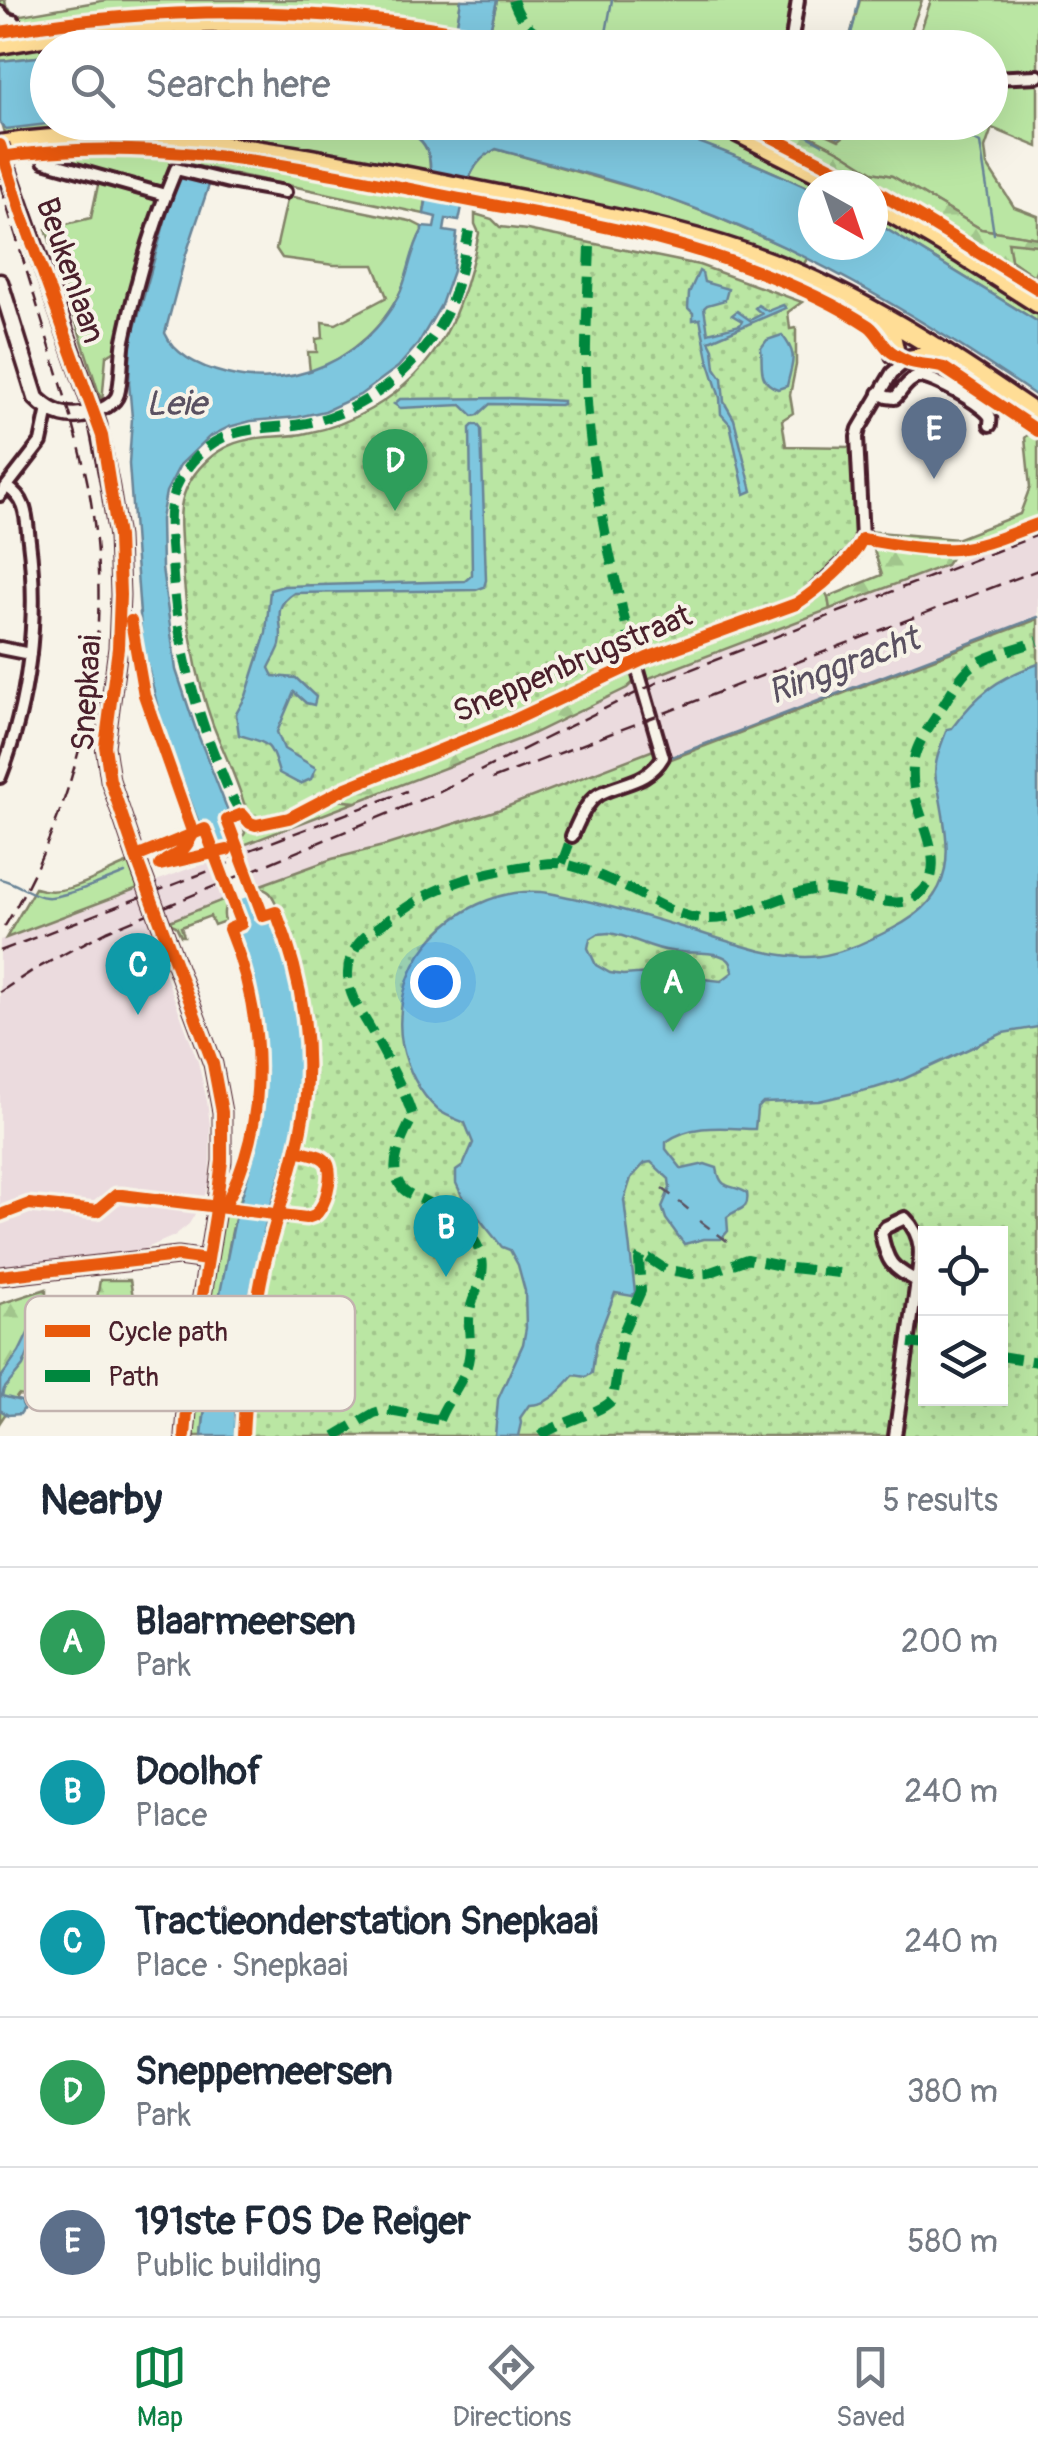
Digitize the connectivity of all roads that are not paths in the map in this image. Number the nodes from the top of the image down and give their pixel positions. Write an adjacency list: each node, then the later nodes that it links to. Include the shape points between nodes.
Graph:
1 (798, 0): 6 (street)
2 (0, 12): 3 (street)
3 (14, 21)
4 (101, 30): 5 (highway, via 227,22)
5 (371, 30)
6 (794, 30)
7 (30, 31): 8 (highway)
8 (0, 36)
9 (30, 39): 10 (highway)
10 (0, 44)
11 (1038, 76): 12 (street)
12 (1008, 77)
13 (42, 140): 16 (highway)
14 (185, 140): 24 (highway, via 396,173 655,226 788,270)
15 (754, 140): 18 (highway)
16 (0, 145): 29 (street, Beukenlaan, bridge)
17 (44, 161): 20 (street, Beukenlaan)
18 (814, 170)
19 (285, 192): 20 (street, via 176,169)
20 (165, 195): 29 (street, via 124,341 118,395)
21 (888, 211): 23 (highway)
22 (0, 282): 28 (street, via 32,389)
23 (1038, 303)
24 (868, 307): 25 (highway, via 892,335); 26 (highway)
25 (898, 362): 26 (highway, via 930,356); 27 (street, Sneppenbrugstraat)
26 (960, 362): 30 (highway)
27 (880, 393): 31 (street, via 895,398 908,382 926,377 985,411); 35 (street, Sneppenbrugstraat, via 857,437 862,536 852,554 796,604)
28 (48, 409): 29 (street, via 74,417); 32 (street, via 38,446)
29 (94, 412): 39 (street, Snepkaai, via 118,537 107,764 213,1064 222,1112 222,1161)
30 (1038, 416)
31 (990, 425)
32 (3, 491): 34 (street, via 21,498 30,545)
33 (0, 648): 34 (street)
34 (30, 654): 36 (street)
35 (636, 664): 37 (street, Sneppenbrugstraat, via 289,818 256,825); 38 (street, via 663,757 646,776 593,799)
36 (0, 778)
37 (242, 814)
38 (572, 836)
39 (206, 1260): 40 (street, via 178,1256); 42 (street, Snepkaai)
40 (0, 1276)
41 (917, 1281): 41 (street, via 920,1245 905,1218 881,1233 894,1268); 45 (street)
42 (201, 1296)
43 (187, 1411): 44 (street, Snepkaai)
44 (185, 1436)
45 (894, 1436)

